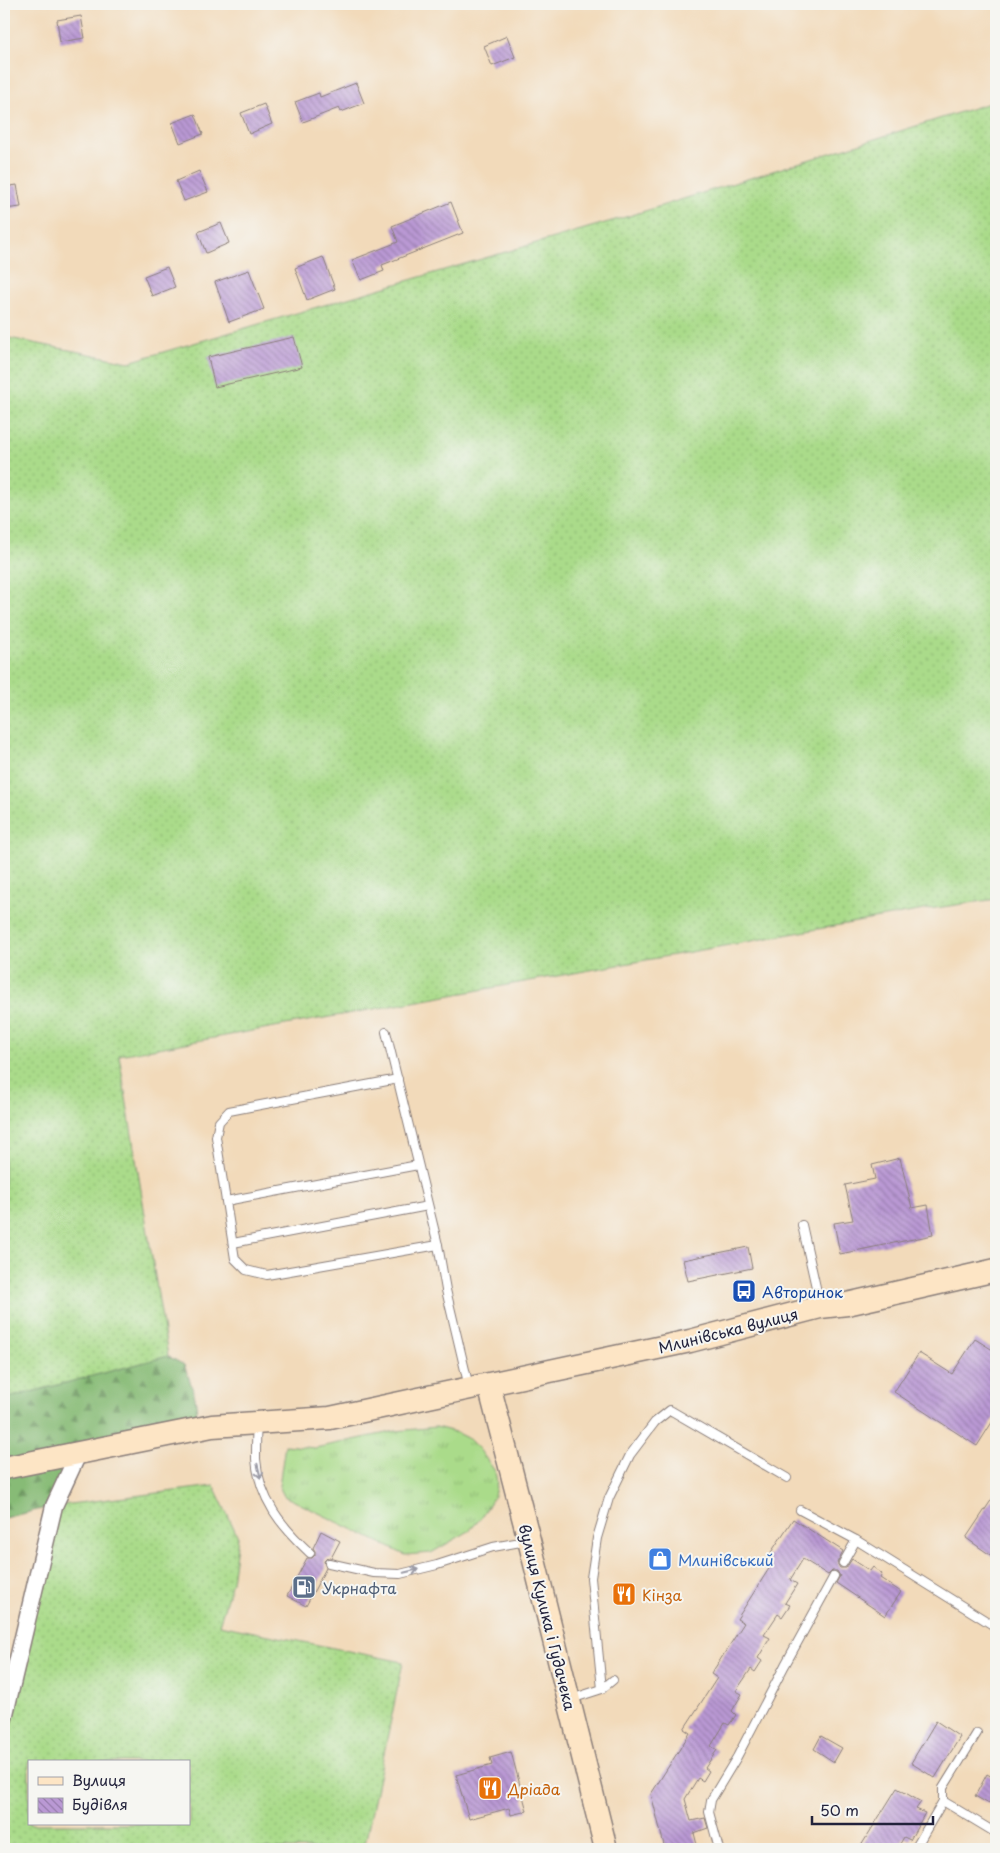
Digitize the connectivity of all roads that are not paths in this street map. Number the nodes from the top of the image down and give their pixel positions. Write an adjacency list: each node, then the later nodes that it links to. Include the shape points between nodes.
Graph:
1 (386, 1032): 2 (lane)
2 (398, 1079): 3 (lane); 4 (lane, via 229,1111 219,1122 216,1137)
3 (418, 1165): 4 (lane); 5 (lane)
4 (226, 1200): 7 (lane)
5 (428, 1206): 7 (lane); 8 (lane)
6 (802, 1225): 10 (lane)
7 (233, 1243): 8 (lane, via 235,1259 246,1270 266,1275)
8 (438, 1245): 11 (lane, via 446,1290)
9 (996, 1270): 10 (main road, Млинівська вулиця, via 847,1304)
10 (820, 1307): 11 (main road, Млинівська вулиця, via 690,1341)
11 (479, 1387): 12 (main road, Млинівська вулиця, via 330,1418); 17 (main road, вулиця Кулика і Гудачека)
12 (257, 1422): 13 (main road, Млинівська вулиця, via 212,1426); 19 (lane, one-way to 19, via 256,1460 263,1492 280,1523)
13 (78, 1452): 14 (main road, Млинівська вулиця); 27 (street, via 54,1506)
14 (4, 1468)
15 (787, 1478): 25 (lane, via 670,1410 655,1422 630,1455 609,1498 597,1538 591,1578)
16 (800, 1510): 18 (lane)
17 (529, 1540): 21 (lane, one-way to 17, via 374,1573 400,1574); 26 (main road, вулиця Кулика і Гудачека)
18 (856, 1540): 20 (lane); 23 (lane)
19 (310, 1553)
20 (844, 1562)
21 (329, 1563)
22 (834, 1576): 32 (lane, via 737,1757 710,1800 709,1812)
23 (996, 1627)
24 (614, 1680): 25 (lane)
25 (602, 1689): 26 (lane)
26 (569, 1700): 31 (main road, вулиця Кулика і Гудачека)
27 (4, 1718)
28 (977, 1733): 29 (lane, via 943,1788)
29 (943, 1801): 30 (lane); 33 (lane)
30 (996, 1833)
31 (606, 1849)
32 (719, 1849)
33 (915, 1849)

